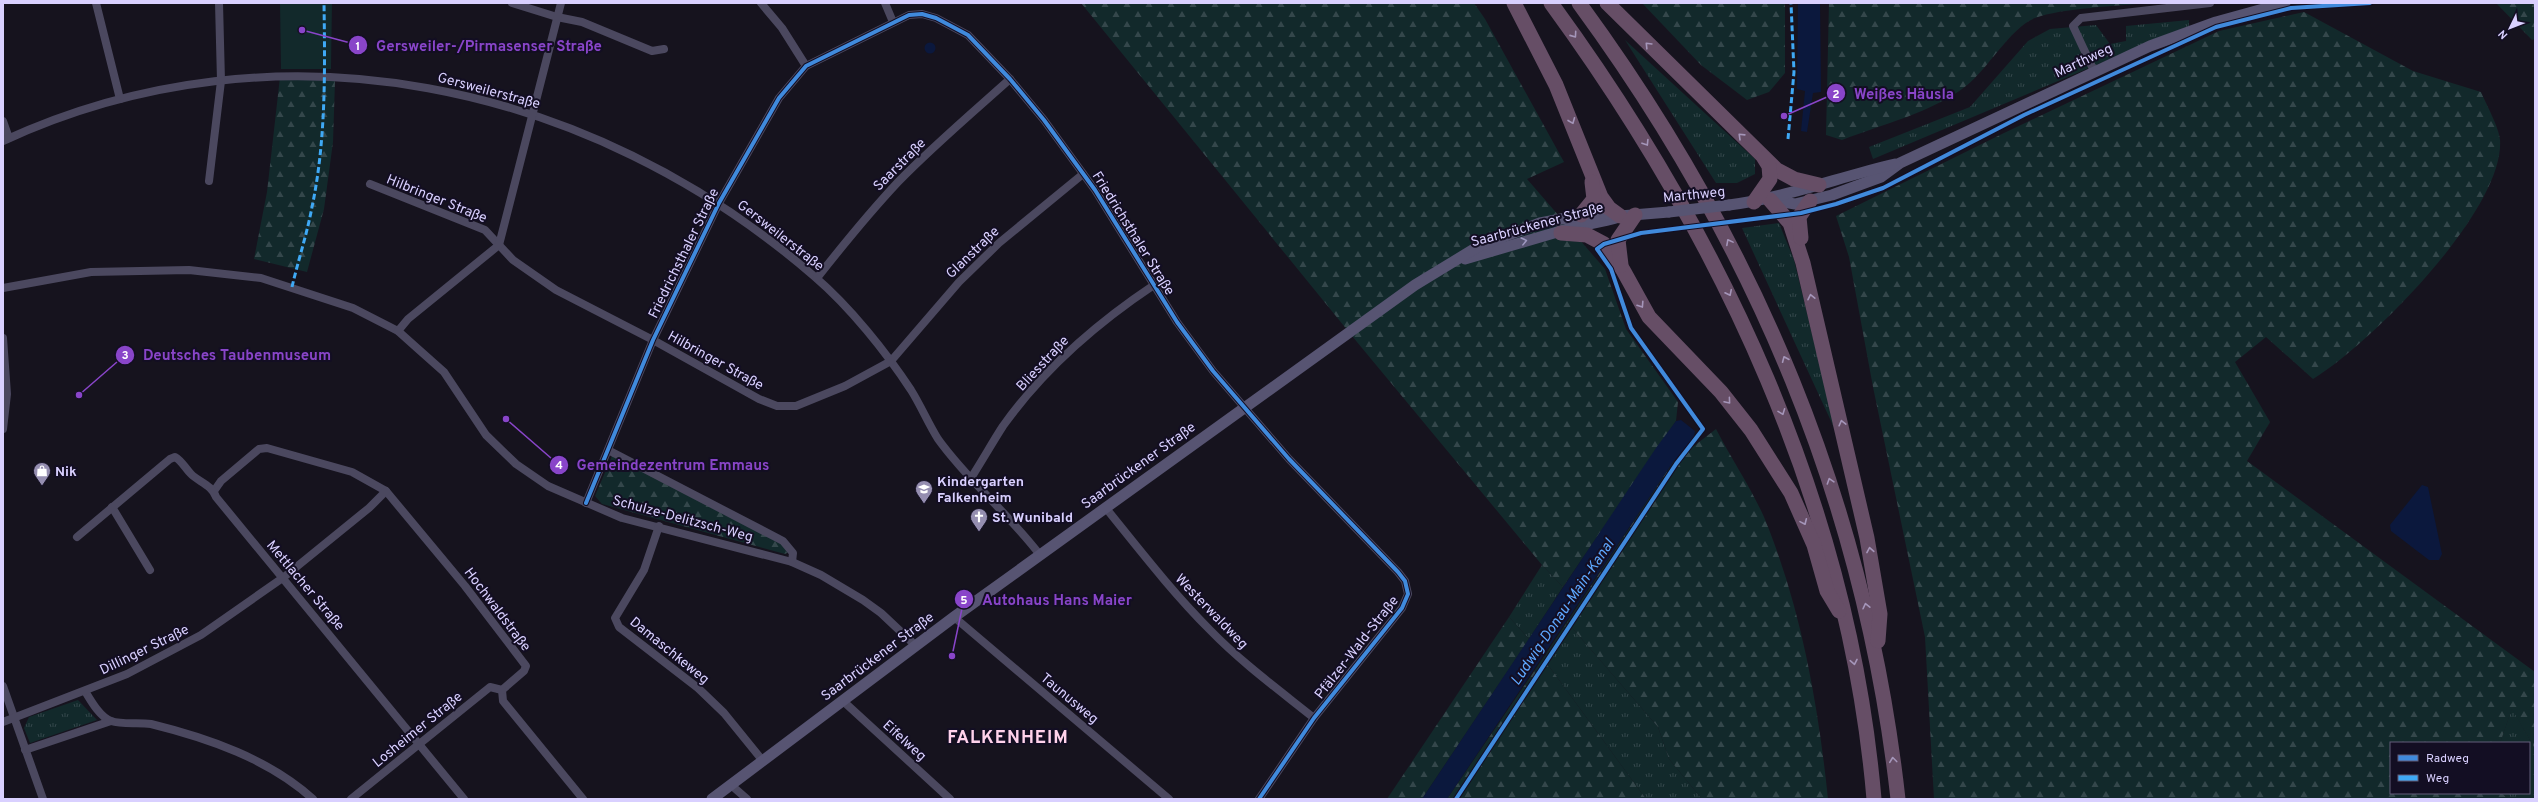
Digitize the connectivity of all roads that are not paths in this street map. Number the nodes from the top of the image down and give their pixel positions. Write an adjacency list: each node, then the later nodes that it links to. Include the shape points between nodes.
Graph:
1 (96, 3): 20 (street)
2 (219, 3): 19 (street)
3 (512, 3): 13 (street)
4 (561, 3): 13 (street)
5 (761, 3): 16 (street, via 782,28)
6 (885, 3): 14 (street)
7 (1514, 3): 26 (highway, one-way to 26, via 1556,85)
8 (1551, 3): 66 (highway, one-way to 66, via 1606,81 1667,178 1691,219 1745,326 1810,490)
9 (1579, 3): 68 (highway, one-way to 9, via 1856,565 1826,466 1770,326 1690,172 1633,80)
10 (1607, 3): 24 (highway, one-way to 10)
11 (2210, 3): 17 (street, via 2081,18 2073,26)
12 (2285, 3): 17 (main road, Marthweg, via 2199,27)
13 (556, 17): 15 (street, via 605,30 652,51); 21 (street)
14 (893, 22): 16 (street, Friedrichsthaler Straße); 18 (street, Friedrichsthaler Straße, via 909,15 922,14 952,25 977,43)
15 (664, 49)
16 (806, 66): 34 (street, Friedrichsthaler Straße, via 779,98)
17 (2094, 71): 25 (main road, Marthweg)
18 (1010, 79): 27 (street, Friedrichsthaler Straße); 43 (street, Saarstraße, via 898,182 865,218)
19 (221, 81): 20 (street, Gersweilerstraße); 21 (street, Gersweilerstraße, via 282,76 379,80 436,88); 28 (street)
20 (120, 99): 23 (street, Gersweilerstraße)
21 (532, 112): 34 (street, Gersweilerstraße, via 624,150); 39 (street)
22 (3, 121): 23 (street)
23 (6, 139)
24 (1763, 157): 30 (highway, via 1788,177); 33 (highway, via 1769,166 1770,179)
25 (1900, 163): 30 (main road, Marthweg); 32 (main road, Marthweg, via 1881,177)
26 (1590, 171): 35 (highway, via 1594,199); 37 (highway, via 1604,203)
27 (1084, 174): 44 (street, Friedrichsthaler Straße, via 1124,233); 49 (street, Glanstraße, via 1032,214 965,276)
28 (209, 181)
29 (370, 184): 39 (street, Hilbringer Straße, via 485,230)
30 (1823, 184): 31 (main road, Marthweg, via 1790,191)
31 (1770, 200): 32 (main road, Marthweg, via 1795,204); 33 (main road, Marthweg); 41 (highway, via 1790,223)
32 (1810, 201): 41 (highway, via 1800,213 1799,220)
33 (1754, 202): 36 (main road, Marthweg, bridge)
34 (719, 203): 43 (street, Gersweilerstraße); 48 (street, Friedrichsthaler Straße)
35 (1582, 215): 37 (main road, Saarbrückener Straße, via 1598,212); 40 (main road, Saarbrückener Straße, via 1548,221 1508,234 1479,246)
36 (1635, 215): 37 (main road, Marthweg); 42 (highway, via 1618,240)
37 (1620, 216): 38 (main road, Saarbrückener Straße)
38 (1561, 233): 40 (main road, Saarbrückener Straße, one-way to 38, via 1515,243); 42 (highway, via 1587,235 1597,239 1608,249)
39 (499, 245): 46 (street, via 408,319); 48 (street, Hilbringer Straße, via 513,260 556,290)
40 (1452, 262): 50 (main road, Saarbrückener Straße, via 1404,292)
41 (1803, 263): 68 (highway, one-way to 41, via 1880,614 1867,538)
42 (1623, 270): 66 (highway, one-way to 66, via 1649,317 1725,397 1775,465 1808,529 1827,591)
43 (817, 278): 49 (street, Gersweilerstraße)
44 (1154, 285): 50 (street, Friedrichsthaler Straße, via 1197,350); 53 (street, Bliesstraße, via 1115,311 1076,345 1040,382 1004,426)
45 (3, 288): 46 (street, Schulze-Delitzsch-Weg, via 66,275 122,271 189,270 256,277 352,308)
46 (398, 331): 56 (street, Schulze-Delitzsch-Weg, via 444,372 486,435 516,464 548,486)
47 (3, 338): 51 (street, via 7,394)
48 (653, 340): 49 (street, Hilbringer Straße, via 759,399 777,406 796,406 844,386); 52 (street, Friedrichsthaler Straße)
49 (891, 361): 53 (street, Gersweilerstraße, via 938,438)
50 (1244, 407): 58 (main road, Saarbrückener Straße); 74 (street, Pfälzer-Wald-Straße, via 1289,459 1398,572 1408,594 1402,608)
51 (3, 429)
52 (608, 450): 56 (street, Friedrichsthaler Straße); 62 (street, Schulze-Delitzsch-Weg, via 783,542 793,553)
53 (971, 478): 61 (street, Gersweilerstraße)
54 (214, 491): 55 (street, Hochwaldstraße, via 221,481 260,449 267,448 352,472); 57 (street, Mettlacher Straße, via 191,474 175,457); 64 (street, Mettlacher Straße, via 216,497)
55 (386, 491): 64 (street, via 369,508); 70 (street, Hochwaldstraße, via 465,586 526,666 524,671)
56 (586, 503): 59 (street, Schulze-Delitzsch-Weg, via 622,518)
57 (112, 507): 60 (street, Mettlacher Straße); 63 (street)
58 (1105, 507): 61 (main road, Saarbrückener Straße); 74 (street, Westerwaldweg, via 1156,570 1211,631 1252,669)
59 (659, 526): 62 (street, Schulze-Delitzsch-Weg); 79 (street, Damaschkeweg, via 644,570 615,618 619,627 698,688 724,713)
60 (77, 537)
61 (1040, 555): 65 (main road, Saarbrückener Straße)
62 (792, 562): 67 (street, Schulze-Delitzsch-Weg, via 821,575 863,600)
63 (150, 570)
64 (284, 577): 71 (street, Dillinger Straße, via 246,606 174,651); 77 (street, Mettlacher Straße)
65 (954, 617): 67 (main road, Saarbrückener Straße); 89 (street, Taunusweg)
66 (1846, 624): 91 (highway, one-way to 91, via 1864,714)
67 (916, 646): 72 (main road, Saarbrückener Straße)
68 (1877, 658): 92 (highway, one-way to 68)
69 (3, 686): 73 (street)
70 (502, 690): 77 (street, Losheimer Straße, via 490,687); 85 (street, via 504,701)
71 (85, 691): 73 (street, Dillinger Straße); 75 (street, via 97,709)
72 (843, 701): 79 (main road, Saarbrückener Straße); 88 (street, Eifelweg)
73 (14, 718): 76 (street, Dillinger Straße); 78 (street)
74 (1314, 718): 90 (street, Pfälzer-Wald-Straße)
75 (111, 721): 78 (street); 82 (street, via 148,724 189,734 224,747 283,776)
76 (3, 722)
77 (419, 742): 83 (street, Losheimer Straße); 84 (street, Mettlacher Straße)
78 (25, 750): 81 (street)
79 (763, 760): 80 (main road, Saarbrückener Straße)
80 (731, 785): 86 (main road, Saarbrückener Straße); 87 (street)
81 (43, 799)
82 (313, 799)
83 (351, 799)
84 (464, 799)
85 (583, 799)
86 (712, 799)
87 (747, 799)
88 (950, 799)
89 (1169, 799)
90 (1259, 799)
91 (1874, 799)
92 (1898, 799)

